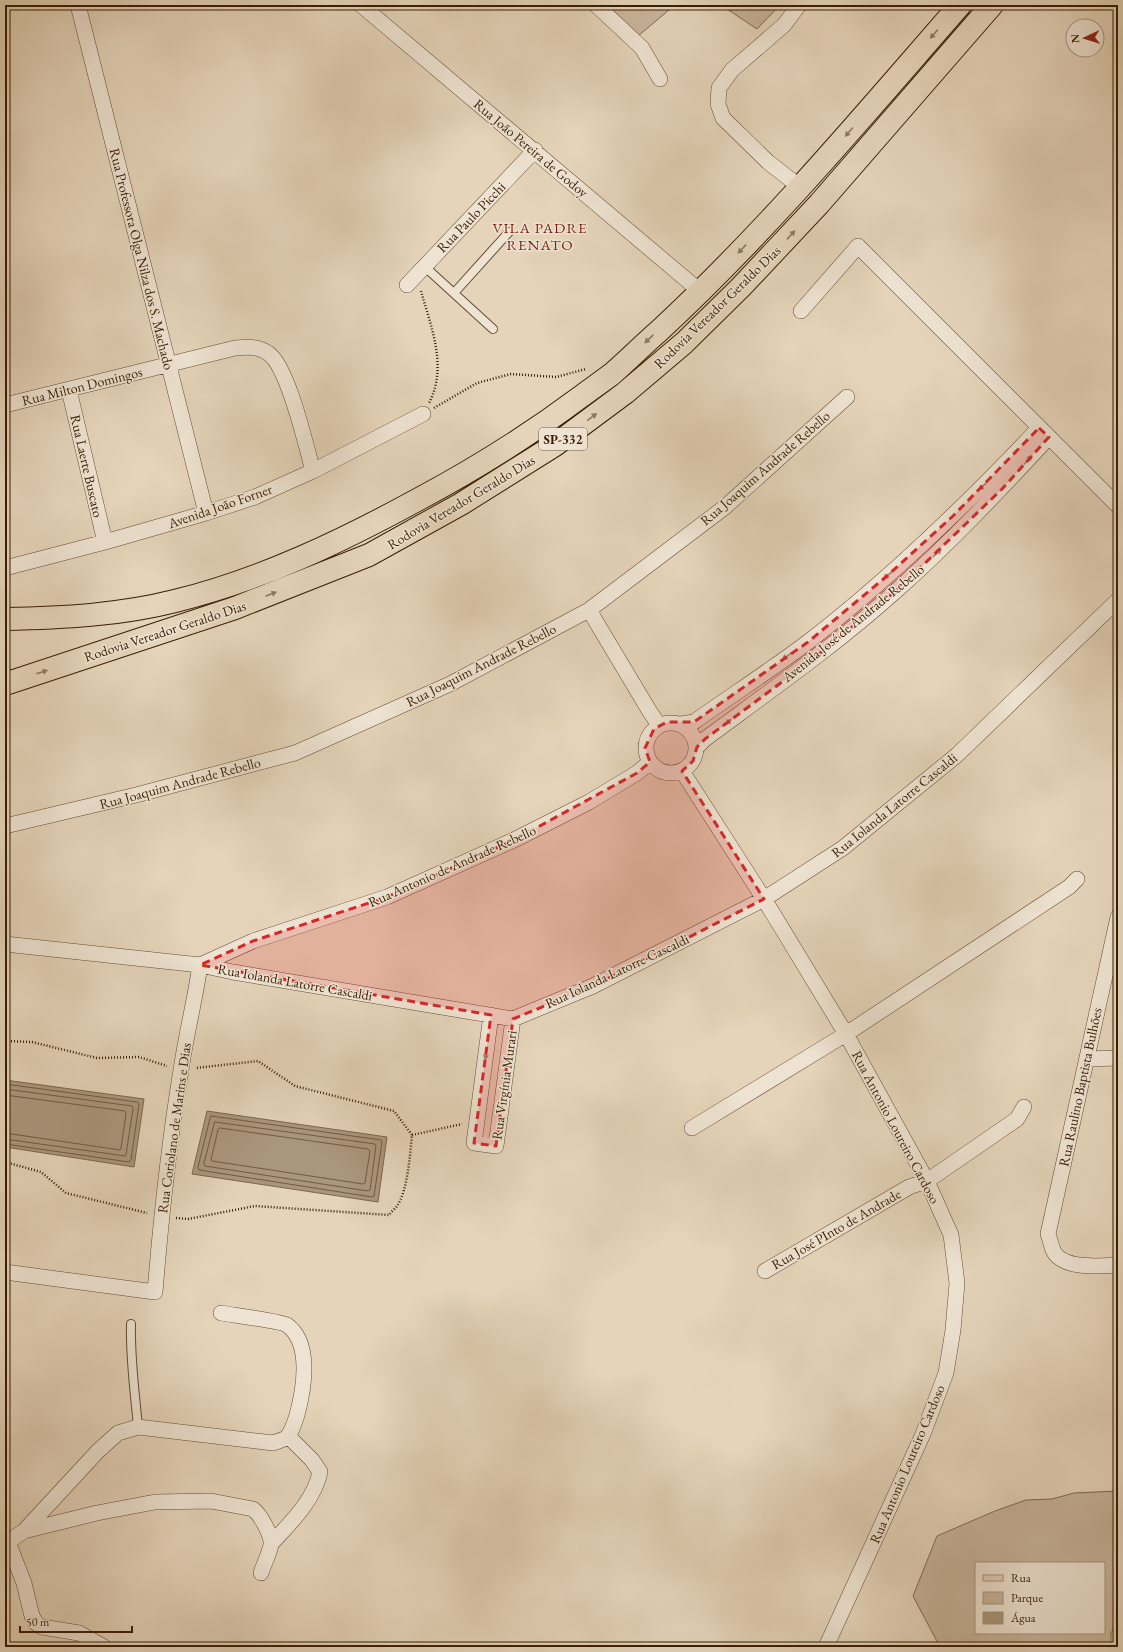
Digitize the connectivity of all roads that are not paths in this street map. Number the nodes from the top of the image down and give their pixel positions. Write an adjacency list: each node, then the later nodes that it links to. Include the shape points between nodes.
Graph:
1 (78, 5): 16 (street, Rua Professora Olga Nilza dos S. Machado)
2 (361, 5): 8 (street, Rua João Pereira de Godoy)
3 (596, 5): 7 (street, via 642,48)
4 (799, 5): 9 (street, via 784,25 732,70 719,88 718,104 723,118 768,162)
5 (960, 5): 9 (main road, Rodovia Vereador Geraldo Dias / SP-332, one-way to 9)
6 (992, 5): 30 (main road, Rodovia Vereador Geraldo Dias / SP-332, one-way to 6, via 235,608 369,555 462,504 556,445 631,388 684,343 742,288 819,204)
7 (660, 79)
8 (535, 150): 11 (street, Rua Paulo Picchi); 12 (street, Rua João Pereira de Godoy)
9 (800, 187): 12 (main road, Rodovia Vereador Geraldo Dias / SP-332, one-way to 12)
10 (509, 232): 13 (lane)
11 (416, 275): 13 (lane)
12 (701, 292): 29 (main road, Rodovia Vereador Geraldo Dias / SP-332, one-way to 29, via 611,374 541,426 466,473 371,525 318,550 246,580 173,602 94,614)
13 (454, 293): 15 (lane)
14 (801, 311): 21 (street, via 858,246)
15 (493, 328)
16 (169, 365): 17 (street, Rua Milton Domingos); 22 (street, Rua Milton Domingos, via 235,348 253,347 269,353 281,368); 24 (street, Rua Professora Olga Nilza dos S. Machado)
17 (69, 390): 19 (street, Rua Milton Domingos); 25 (street, Rua Laerte Buscato)
18 (847, 397): 28 (street, Rua Joaquim Andrade Rebello, via 725,507)
19 (5, 405)
20 (423, 414): 22 (street, Avenida João Forner)
21 (1044, 432): 23 (street); 31 (street, Avenida José de Andrade Rebello, one-way to 31, via 887,576 808,642 694,722); 33 (street, Avenida José de Andrade Rebello, one-way to 21, via 817,656 896,591 1002,489)
22 (313, 471): 24 (street, Avenida João Forner, via 255,497)
23 (1118, 506)
24 (206, 513): 25 (street, Avenida João Forner)
25 (105, 542): 26 (street, Avenida João Forner)
26 (5, 568)
27 (1118, 600): 38 (street, Rua Iolanda Latorre Cascaldi, via 957,755 843,848)
28 (589, 610): 32 (street); 36 (street, Rua Joaquim Andrade Rebello, via 450,684 295,752 136,795)
29 (5, 619)
30 (5, 684)
31 (681, 724): 32 (street, via 674,722); 33 (street, via 692,733)
32 (660, 725): 34 (street, via 649,734 646,741 645,748)
33 (697, 747): 35 (street, via 693,761)
34 (650, 762): 35 (street, via 661,771 675,773); 41 (street, Rua Antonio de Andrade Rebello, via 637,773 589,802 507,844 387,897 254,941)
35 (682, 770): 38 (street, Rua Antonio Loureiro Cardoso)
36 (5, 826)
37 (1077, 879): 44 (street, via 1069,887)
38 (764, 899): 43 (street, Rua Iolanda Latorre Cascaldi, via 592,986); 44 (street, Rua Antonio Loureiro Cardoso)
39 (1118, 917): 46 (street, Rua Raulino Baptista Bulhões)
40 (5, 944): 41 (street, Rua Iolanda Latorre Cascaldi)
41 (200, 965): 42 (street, Rua Iolanda Latorre Cascaldi); 52 (street, Rua Coriolano de Marins e Dias, via 181,1070 161,1216 156,1292)
42 (491, 1015): 43 (street, Rua Iolanda Latorre Cascaldi); 43 (street, Rua Virgínia Murari, one-way to 43, via 474,1143 496,1146)
43 (513, 1019)
44 (846, 1034): 48 (street); 49 (street, Rua Antonio Loureiro Cardoso)
45 (1118, 1058): 46 (street)
46 (1087, 1059): 50 (street, Rua Raulino Baptista Bulhões, via 1048,1234 1053,1251 1066,1262 1086,1266)
47 (1024, 1107): 49 (street, Rua José PInto de Andrade, via 1017,1119)
48 (692, 1128)
49 (927, 1181): 51 (street, Rua José PInto de Andrade, via 909,1187); 62 (street, Rua Antonio Loureiro Cardoso, via 951,1234 957,1283 946,1374 923,1434)
50 (1118, 1266)
51 (765, 1271)
52 (5, 1272)
53 (221, 1313): 56 (street, via 286,1324 295,1332 304,1367 303,1387 295,1421)
54 (131, 1324): 55 (lane, via 130,1352)
55 (138, 1427): 56 (street, via 273,1444); 57 (street, via 118,1433 98,1451)
56 (288, 1436): 59 (street, via 320,1472 317,1486 299,1513)
57 (24, 1531): 58 (street); 59 (street, via 97,1512 156,1502 211,1501 253,1509 261,1517)
58 (6, 1543): 61 (street, via 24,1583 36,1623 42,1627 79,1633)
59 (271, 1544): 60 (street)
60 (261, 1573)
61 (104, 1647)
62 (826, 1647)

